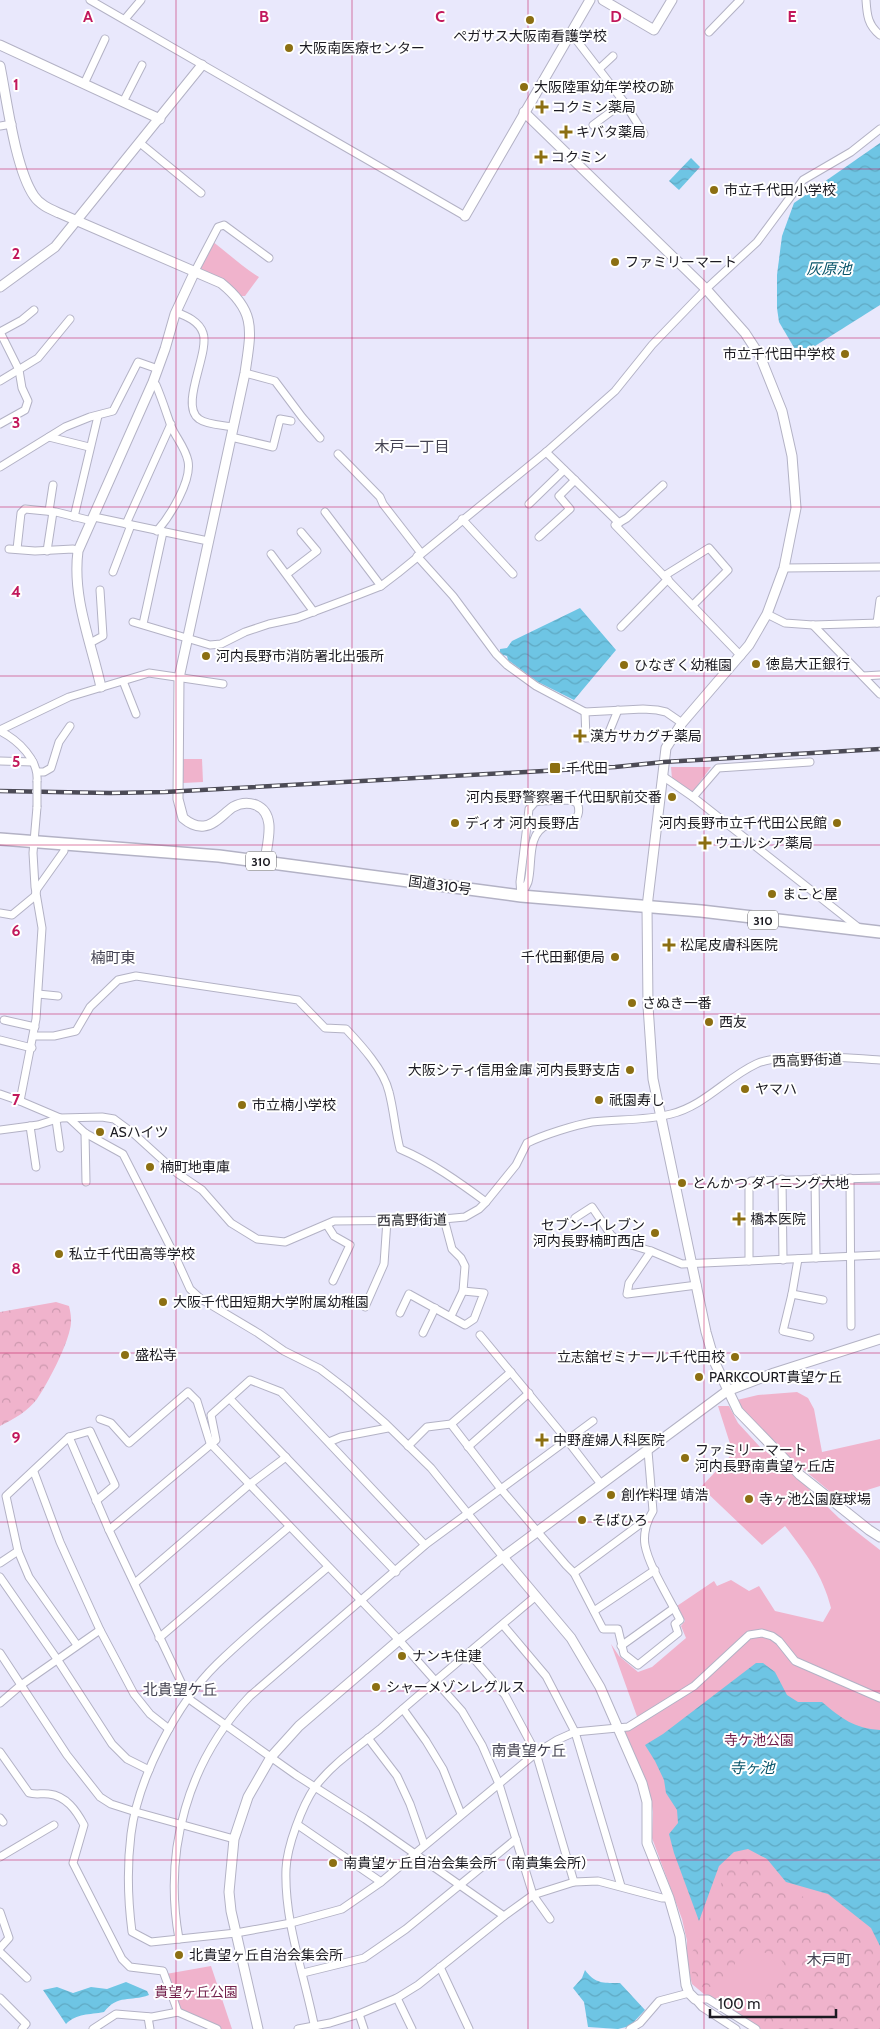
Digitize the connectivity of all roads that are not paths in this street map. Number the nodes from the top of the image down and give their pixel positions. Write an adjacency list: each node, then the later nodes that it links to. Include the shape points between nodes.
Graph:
1 (90, 0): 8 (street)
2 (141, 0): 8 (street)
3 (590, 0): 10 (street)
4 (603, 0): 5 (street, via 654,30)
5 (672, 0)
6 (740, 0): 9 (street)
7 (866, 0): 11 (street, via 871,28)
8 (125, 19): 16 (street)
9 (709, 32)
10 (570, 33): 18 (street); 22 (street)
11 (880, 35)
12 (105, 39): 19 (street)
13 (0, 45): 19 (street)
14 (613, 56): 18 (street)
15 (142, 64): 20 (street)
16 (202, 65): 23 (street); 31 (street)
17 (0, 66): 24 (street)
18 (598, 69): 21 (street)
19 (84, 84): 20 (street)
20 (123, 102): 23 (street)
21 (624, 102): 25 (street); 28 (street)
22 (524, 112): 31 (street); 36 (street)
23 (160, 119): 29 (street)
24 (12, 124): 26 (street); 32 (street, via 19,158 35,197 45,206)
25 (592, 125)
26 (0, 126)
27 (880, 129): 36 (street, via 851,152 803,180 757,242)
28 (644, 134)
29 (140, 143): 30 (street); 32 (street)
30 (202, 193)
31 (464, 216)
32 (77, 221): 34 (street); 35 (street, via 55,247)
33 (269, 258): 34 (street, via 224,225 218,227)
34 (195, 271): 38 (street); 43 (street, via 221,283 241,302 247,314 250,330)
35 (0, 287)
36 (706, 289): 56 (street, via 652,345 615,391); 81 (street, via 745,333 760,356 782,411 792,456 796,508)
37 (34, 310): 40 (street)
38 (176, 312): 42 (street); 50 (street, via 198,324 204,334 192,410 202,421)
39 (70, 319): 41 (street, via 38,358)
40 (0, 332): 41 (street)
41 (18, 370): 44 (street); 48 (street, via 28,400 25,410)
42 (158, 370): 45 (street); 46 (street, via 138,362 113,410)
43 (245, 373): 50 (street); 53 (street, via 275,381)
44 (0, 381)
45 (153, 382): 49 (street); 68 (street)
46 (98, 416): 51 (street, via 77,422); 55 (street)
47 (291, 421): 54 (street, via 280,419)
48 (0, 424)
49 (171, 424): 71 (street); 72 (street, via 189,463 178,501)
50 (233, 427): 52 (street)
51 (49, 437): 55 (street); 59 (street)
52 (231, 437): 54 (street); 75 (street)
53 (320, 438)
54 (273, 446): 58 (street)
55 (89, 447): 67 (street)
56 (546, 452): 60 (street); 69 (street)
57 (338, 454): 79 (street, via 382,498 384,506)
58 (271, 455)
59 (0, 467)
60 (564, 470): 61 (street); 64 (street)
61 (575, 480): 70 (street); 74 (street, via 559,496 570,509)
62 (53, 485): 65 (street)
63 (663, 485): 70 (street)
64 (529, 504)
65 (51, 512): 67 (street); 76 (street); 76 (street, via 25,509 21,513 13,549)
66 (325, 512): 86 (street)
67 (74, 517): 68 (street)
68 (93, 519): 71 (street); 77 (street)
69 (462, 519): 79 (street); 84 (street)
70 (619, 523): 85 (street, via 615,525)
71 (128, 525): 72 (street); 82 (street)
72 (160, 531): 75 (street); 94 (street)
73 (301, 532): 83 (street, via 317,551)
74 (539, 537)
75 (208, 541): 97 (street)
76 (47, 551): 77 (street)
77 (78, 551): 98 (street, via 78,591)
78 (271, 554): 83 (street)
79 (419, 554): 86 (street); 108 (street, via 507,665 536,686)
80 (880, 567): 81 (street)
81 (784, 568): 91 (street)
82 (113, 572)
83 (287, 574): 90 (street)
84 (513, 574)
85 (666, 577): 89 (street); 89 (street, via 709,548 728,570); 96 (street)
86 (381, 586): 90 (street)
87 (100, 590): 98 (street, via 103,636)
88 (880, 600): 93 (street)
89 (693, 605): 99 (street)
90 (314, 612): 97 (street, via 245,632 222,644 210,645)
91 (767, 614): 95 (street, via 785,623); 99 (street)
92 (133, 622): 94 (street)
93 (879, 623): 95 (street)
94 (143, 624): 97 (street)
95 (812, 625): 101 (street)
96 (621, 627)
97 (187, 638): 102 (street)
98 (90, 643): 105 (street)
99 (741, 656): 110 (street)
100 (880, 675): 101 (street)
101 (863, 676): 106 (street)
102 (178, 678): 103 (street, via 149,673); 104 (street); 122 (street, via 178,799 182,818 203,826 240,804 261,808 269,822)
103 (123, 681): 105 (street); 109 (street)
104 (223, 684)
105 (101, 687): 112 (street, via 48,706)
106 (880, 694)
107 (618, 710): 108 (street); 108 (street, via 607,737 586,738); 110 (street, via 657,710)
108 (585, 712)
109 (136, 714)
110 (682, 723): 117 (street, via 666,748)
111 (70, 726): 116 (street, via 59,742 51,768)
112 (0, 731): 114 (street, via 12,737)
113 (0, 761): 114 (street)
114 (33, 762): 116 (street)
115 (810, 762): 118 (street, via 718,768)
116 (38, 772): 120 (street, bridge)
117 (664, 777): 118 (street); 125 (street)
118 (692, 797): 127 (street)
119 (0, 839): 120 (highway, 国道310号 / 310)
120 (34, 841): 121 (highway, 国道310号 / 310); 123 (street)
121 (64, 844): 122 (highway, 国道310号 / 310); 123 (street, via 64,851)
122 (266, 861): 124 (highway, 国道310号 / 310)
123 (36, 892): 126 (street, via 12,915); 130 (street, via 42,928)
124 (521, 896): 124 (street, via 520,882 532,806 540,801 575,801 578,813 574,821 548,824 536,836 528,882); 125 (highway, 国道310号 / 310)
125 (646, 907): 127 (highway, 国道310号 / 310); 140 (street, via 649,1024 653,1079)
126 (1, 915)
127 (863, 931): 128 (highway, 国道310号 / 310); 129 (street)
128 (880, 932)
129 (880, 936)
130 (38, 994): 131 (street); 133 (street)
131 (58, 996)
132 (4, 1020): 133 (street)
133 (35, 1027): 134 (street)
134 (34, 1036): 136 (street); 153 (street, via 76,1031 90,1008 118,980 136,976 298,1000 325,1028 346,1029 370,1054 389,1090 400,1149 419,1156)
135 (0, 1040): 136 (street)
136 (32, 1048): 139 (street)
137 (880, 1060): 140 (street, 西高野街道, via 819,1057 756,1064 686,1110)
138 (0, 1094): 139 (street)
139 (20, 1100): 141 (street)
140 (660, 1116): 153 (street, 西高野街道, via 592,1122 527,1143 516,1165); 165 (street)
141 (58, 1119): 142 (street, 西高野街道); 143 (street, 西高野街道); 146 (street)
142 (70, 1119): 145 (street); 157 (street, 西高野街道, via 114,1119 202,1190 231,1223 258,1239 285,1242)
143 (30, 1126): 144 (street, 西高野街道); 147 (street)
144 (0, 1130)
145 (86, 1133): 152 (street); 187 (street, via 123,1154 195,1294 320,1369)
146 (60, 1148)
147 (36, 1168)
148 (815, 1178): 149 (street); 151 (street); 161 (street)
149 (850, 1178): 150 (street); 160 (street)
150 (880, 1178)
151 (782, 1179): 163 (street); 164 (street, via 755,1180 749,1184)
152 (86, 1182)
153 (486, 1202): 155 (street, 西高野街道, via 465,1217)
154 (575, 1218): 158 (street, via 592,1207 618,1241)
155 (444, 1219): 156 (street, 西高野街道); 168 (street, via 452,1249 465,1266)
156 (388, 1220): 157 (street, 西高野街道, via 334,1221); 171 (street, via 386,1266)
157 (327, 1225): 166 (street, via 334,1236 350,1245)
158 (650, 1251): 165 (street, via 682,1264); 167 (street, via 629,1283 627,1294)
159 (880, 1256): 160 (street)
160 (851, 1257): 161 (street); 175 (street)
161 (816, 1258): 162 (street)
162 (798, 1259): 163 (street); 169 (street)
163 (783, 1260): 164 (street)
164 (749, 1261): 165 (street)
165 (693, 1264): 167 (street)
166 (333, 1281)
167 (697, 1285): 181 (street, via 715,1363)
168 (463, 1291): 174 (street); 174 (street, via 484,1293 474,1319 466,1325)
169 (792, 1294): 170 (street); 178 (street, via 783,1330)
170 (823, 1300)
171 (365, 1307)
172 (435, 1308): 173 (street, via 408,1294); 174 (street); 176 (street)
173 (400, 1313)
174 (451, 1316)
175 (851, 1326)
176 (422, 1333)
177 (480, 1335): 180 (street)
178 (810, 1337)
179 (880, 1339): 181 (street)
180 (510, 1372): 182 (street); 186 (street)
181 (727, 1391): 194 (street); 206 (street, via 738,1411 800,1475)
182 (529, 1393): 189 (street); 193 (street)
183 (230, 1399): 190 (street, via 250,1380 281,1392); 191 (street, via 211,1416 216,1440); 195 (street)
184 (100, 1419): 191 (street, via 110,1423 129,1443 188,1392 197,1400)
185 (593, 1421): 189 (street)
186 (451, 1424): 192 (street, via 427,1427); 193 (street)
187 (388, 1428): 190 (street); 192 (street)
188 (69, 1437): 196 (street); 200 (street); 200 (street, via 90,1431 115,1485)
189 (567, 1440): 198 (street); 199 (street)
190 (329, 1442): 207 (street)
191 (210, 1443): 197 (street); 204 (street)
192 (408, 1446): 201 (street, via 431,1468)
193 (468, 1447): 199 (street)
194 (648, 1451): 198 (street); 202 (street, via 652,1511)
195 (286, 1457): 197 (street); 213 (street)
196 (34, 1472): 208 (street, via 6,1496); 222 (street, via 60,1542)
197 (250, 1484): 203 (street); 216 (street)
198 (601, 1484): 205 (street)
199 (501, 1489): 201 (street); 205 (street)
200 (96, 1500): 204 (street)
201 (468, 1514): 207 (street); 209 (street)
202 (647, 1519): 212 (street, via 644,1544); 214 (street)
203 (290, 1527): 211 (street); 223 (street)
204 (109, 1530): 216 (street)
205 (538, 1531): 209 (street); 214 (street)
206 (880, 1537)
207 (425, 1545): 213 (street)
208 (18, 1551): 210 (street); 225 (street, via 30,1577)
209 (504, 1557): 217 (street); 224 (street)
210 (0, 1563)
211 (328, 1567): 218 (street); 233 (street, via 216,1665)
212 (655, 1570): 219 (street); 220 (street)
213 (396, 1572): 218 (street)
214 (574, 1573): 220 (street)
215 (0, 1577): 229 (street)
216 (134, 1583): 223 (street)
217 (536, 1596): 221 (street); 238 (street, via 571,1638 600,1687)
218 (361, 1601): 224 (street); 236 (street, via 250,1696)
219 (674, 1608): 226 (street); 226 (street, via 680,1620 675,1624 678,1633 638,1665 624,1654)
220 (594, 1611): 226 (street, via 603,1629 618,1629)
221 (503, 1624): 228 (street); 239 (street, via 546,1676)
222 (100, 1630): 225 (street); 237 (street, via 134,1694 150,1714)
223 (159, 1638): 233 (street)
224 (400, 1640): 230 (street); 243 (street, via 299,1726)
225 (77, 1645): 229 (street)
226 (621, 1646)
227 (0, 1653): 231 (street)
228 (469, 1653): 230 (street); 242 (street, via 504,1695)
229 (57, 1659): 231 (street); 244 (street, via 112,1744 127,1759)
230 (435, 1680): 235 (street); 245 (street, via 462,1711 482,1745)
231 (21, 1685): 234 (street); 247 (street, via 90,1787 111,1804)
232 (880, 1698): 238 (street, via 795,1661 779,1641 762,1633 749,1635 694,1686 673,1700 628,1728)
233 (189, 1699): 236 (street); 237 (street)
234 (0, 1703)
235 (403, 1709): 240 (street); 248 (street, via 443,1770)
236 (225, 1725): 243 (street); 249 (street, via 190,1791)
237 (169, 1729): 244 (street)
238 (617, 1729): 239 (street); 262 (street, via 642,1783 647,1802 647,1843)
239 (575, 1732): 242 (street); 260 (street)
240 (368, 1738): 246 (street); 254 (street, via 397,1776)
241 (0, 1752): 277 (street, via 29,1793 59,1796 81,1818 84,1825 73,1864 122,1959 130,1967 163,1971)
242 (536, 1753): 245 (street); 258 (street)
243 (271, 1757): 246 (street); 252 (street, via 248,1797)
244 (149, 1770): 247 (street)
245 (498, 1784): 248 (street); 253 (street)
246 (315, 1787): 251 (street); 255 (street)
247 (136, 1812): 249 (street); 268 (street, via 129,1870 132,1932 151,1942)
248 (460, 1814): 254 (street)
249 (180, 1824): 252 (street); 268 (street, via 174,1886)
250 (54, 1825): 256 (street)
251 (298, 1825): 257 (street); 266 (street, via 286,1868)
252 (234, 1839): 267 (street, via 229,1892)
253 (516, 1839): 259 (street); 261 (street)
254 (424, 1844): 255 (street)
255 (414, 1854): 257 (street); 259 (street)
256 (0, 1855)
257 (381, 1882): 266 (street, via 342,1909)
258 (574, 1882): 260 (street, via 598,1881); 261 (street)
259 (460, 1886): 264 (street); 272 (street, via 364,1958)
260 (621, 1886): 262 (street)
261 (533, 1895): 264 (street); 265 (street)
262 (669, 1898): 274 (street)
263 (0, 1912): 269 (street, via 9,1938)
264 (504, 1916): 271 (street)
265 (550, 1920)
266 (291, 1924): 267 (street); 272 (street)
267 (236, 1933): 268 (street); 286 (street)
268 (180, 1939)
269 (0, 1948)
270 (0, 1952): 273 (street)
271 (440, 1966): 276 (street); 290 (street)
272 (303, 1973): 281 (street)
273 (27, 1978)
274 (692, 1996): 291 (street, via 660,2002); 292 (street, via 702,2007); 293 (street, via 708,1999)
275 (0, 1998): 282 (street, via 26,2024)
276 (397, 1998): 278 (street); 289 (street)
277 (178, 2012): 279 (street); 285 (street)
278 (360, 2014): 281 (street); 288 (street)
279 (148, 2016): 280 (street, via 116,2014); 284 (street)
280 (101, 2027): 283 (street)
281 (315, 2027): 287 (street)
282 (22, 2029)
283 (93, 2029)
284 (150, 2029)
285 (216, 2029)
286 (258, 2029)
287 (298, 2029)
288 (364, 2029)
289 (412, 2029)
290 (469, 2029)
291 (630, 2029)
292 (736, 2029)
293 (756, 2029)

